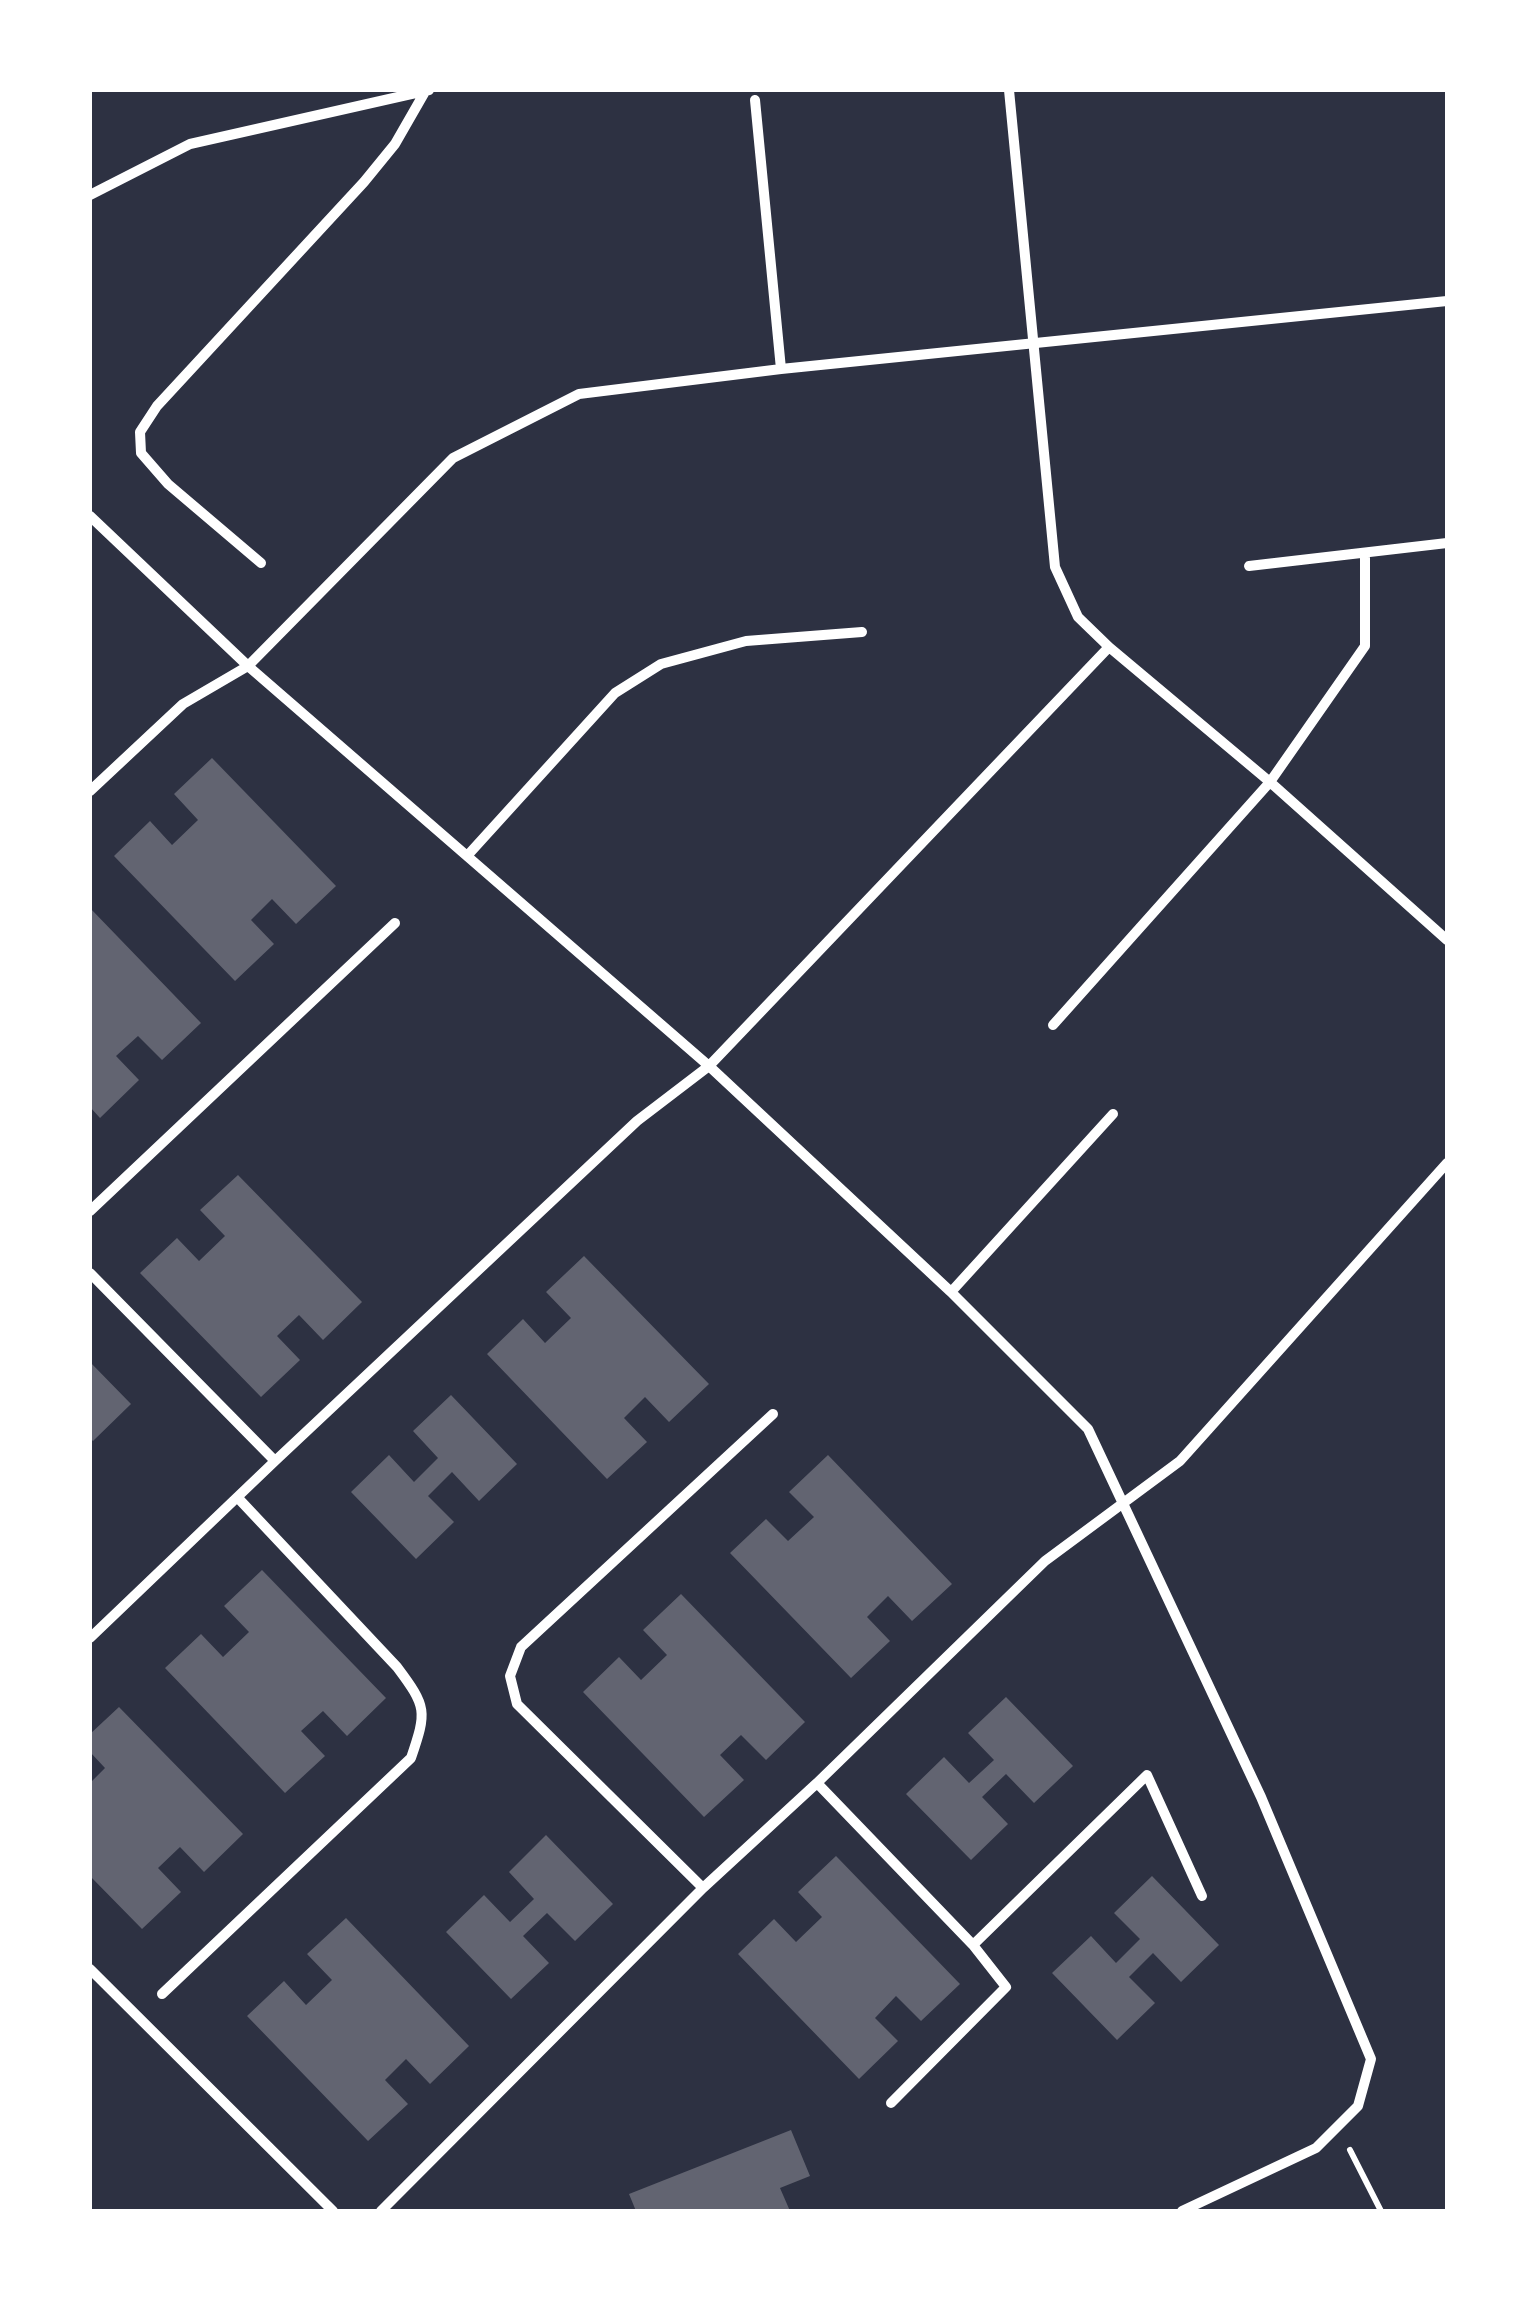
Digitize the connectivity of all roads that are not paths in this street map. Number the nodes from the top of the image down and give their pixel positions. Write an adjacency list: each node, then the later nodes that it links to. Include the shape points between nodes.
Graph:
1 (428, 90): 4 (street, via 190,144); 11 (street, via 396,144 140,432 141,453 168,484)
2 (1009, 90): 6 (street)
3 (755, 100): 7 (street)
4 (90, 194)
5 (1447, 301): 6 (street)
6 (1032, 342): 7 (street); 14 (street, via 1055,567 1078,617)
7 (781, 369): 15 (street, via 579,394 453,458)
8 (90, 516): 15 (street)
9 (1447, 542): 10 (street)
10 (1365, 553): 12 (street); 16 (street, via 1365,646)
11 (261, 564)
12 (1249, 566)
13 (862, 632): 18 (street, via 746,641 662,664 615,693)
14 (1109, 647): 16 (street); 22 (street)
15 (248, 666): 17 (street, via 183,704); 18 (street)
16 (1270, 782): 20 (street); 21 (street)
17 (90, 791)
18 (467, 856): 22 (street)
19 (395, 923): 25 (street)
20 (1447, 940)
21 (1053, 1024)
22 (709, 1066): 27 (street); 29 (street, via 636,1121)
23 (1114, 1114): 27 (street)
24 (1447, 1163): 31 (street, via 1180,1461)
25 (90, 1212)
26 (90, 1274): 29 (street)
27 (951, 1292): 31 (street, via 1088,1429)
28 (773, 1414): 34 (street, via 521,1647 510,1676 517,1704)
29 (275, 1461): 30 (street)
30 (238, 1498): 32 (street); 38 (street, via 397,1668 416,1694 424,1721 412,1758)
31 (1124, 1504): 33 (street, via 1045,1561); 42 (street, via 1261,1797 1371,2059 1358,2106 1316,2148)
32 (90, 1638)
33 (817, 1782): 34 (street); 36 (street)
34 (703, 1888): 41 (street)
35 (1202, 1896): 36 (street, via 1146,1776)
36 (973, 1945): 39 (street, via 1006,1987)
37 (90, 1970): 40 (street)
38 (162, 1994)
39 (892, 2103)
40 (334, 2211)
41 (381, 2211)
42 (1182, 2211)

